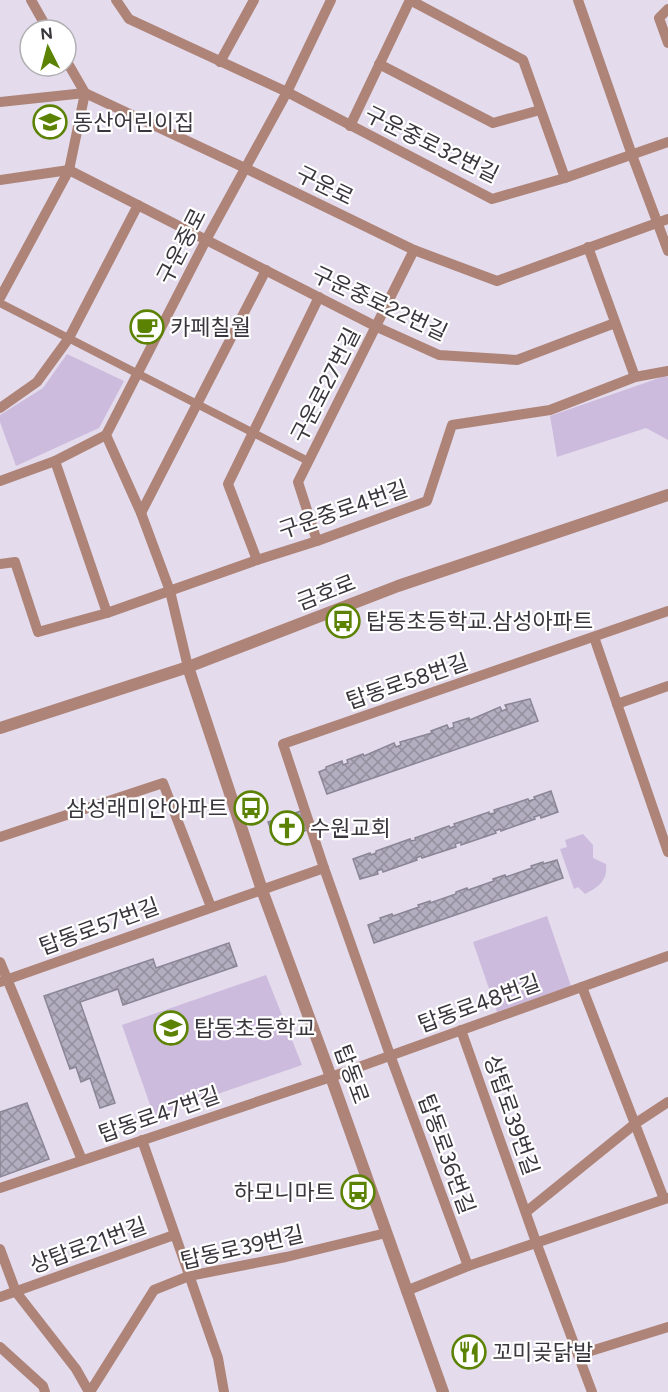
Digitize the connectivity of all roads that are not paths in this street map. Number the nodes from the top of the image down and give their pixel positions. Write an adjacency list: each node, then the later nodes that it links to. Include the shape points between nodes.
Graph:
1 (31, 0): 8 (street)
2 (116, 0): 10 (street, 구운중로32번길, via 129,19)
3 (254, 0): 10 (street)
4 (331, 0): 13 (street, 구운중로)
5 (410, 0): 11 (street); 16 (street, via 523,60)
6 (578, 0): 19 (street)
7 (668, 9): 9 (street, via 659,18)
8 (41, 18)
9 (668, 43)
10 (220, 62): 13 (street, 구운중로32번길)
11 (379, 64): 16 (street, via 493,123); 17 (street)
12 (76, 78): 14 (street)
13 (287, 92): 17 (street, 구운중로32번길); 20 (street, 구운중로)
14 (85, 93): 15 (street); 20 (street, 구운로); 21 (street)
15 (0, 102)
16 (540, 110): 22 (street)
17 (350, 126): 22 (street, 구운중로32번길, via 492,200)
18 (668, 142): 19 (street, 구운중로32번길)
19 (632, 154): 22 (street, 구운중로32번길); 25 (street)
20 (244, 168): 26 (street, 구운중로); 28 (street, 구운로)
21 (69, 170): 23 (street); 24 (street, 구운중로22번길); 32 (street)
22 (565, 178)
23 (0, 180)
24 (138, 205): 26 (street, 구운중로22번길); 36 (street)
25 (663, 221): 27 (street, 구운로); 29 (street)
26 (206, 240): 30 (street, 구운중로22번길); 38 (street, 구운중로)
27 (588, 248): 28 (street, 구운로, via 497,281); 34 (street)
28 (414, 250): 35 (street, 구운로27번길)
29 (668, 251)
30 (266, 270): 31 (street, 구운중로22번길); 40 (street)
31 (319, 297): 35 (street, 구운중로22번길); 42 (street, 구운중로4번길)
32 (0, 298)
33 (0, 303): 36 (street)
34 (615, 323): 35 (street, 구운중로22번길, via 517,360 439,355); 39 (street)
35 (377, 327): 45 (street, 구운로27번길)
36 (69, 338): 38 (street); 41 (street, via 37,382)
37 (668, 371): 39 (street, 구운중로4번길)
38 (138, 374): 40 (street); 43 (street, 구운중로)
39 (635, 377): 49 (street, 구운중로4번길, via 550,410 452,425 427,501)
40 (197, 404): 42 (street); 48 (street)
41 (0, 408)
42 (253, 432): 45 (street); 50 (street, 구운중로4번길, via 228,483)
43 (106, 435): 44 (street); 48 (street)
44 (56, 461): 46 (street); 54 (street)
45 (309, 461): 49 (street, 구운로27번길, via 298,482)
46 (0, 481)
47 (668, 495): 56 (street, 금호로, via 398,586)
48 (141, 513): 52 (street)
49 (317, 541): 50 (street, 구운중로4번길)
50 (257, 560): 52 (street, 구운중로4번길)
51 (0, 564): 54 (street, 구운중로4번길, via 15,562 38,632)
52 (170, 591): 54 (street, 구운중로4번길); 56 (street)
53 (668, 611): 55 (street, 탑동로58번길)
54 (107, 613)
55 (594, 637): 58 (street); 62 (street, 탑동로58번길, via 283,744)
56 (188, 667): 59 (street, 금호로); 63 (street, 탑동로)
57 (668, 686): 58 (street)
58 (617, 704): 61 (street)
59 (0, 728)
60 (0, 837): 64 (street, via 164,783)
61 (668, 852)
62 (324, 868): 63 (street); 70 (street, 탑동로58번길)
63 (262, 890): 64 (street, 탑동로57번길); 71 (street, 탑동로)
64 (211, 907): 67 (street, 탑동로57번길)
65 (668, 956): 68 (street, 탑동로48번길)
66 (0, 962): 67 (street)
67 (3, 981): 75 (street)
68 (582, 987): 69 (street, 탑동로48번길); 73 (street)
69 (461, 1030): 70 (street, 탑동로48번길); 78 (street, 상탑로39번길)
70 (390, 1055): 71 (street, 탑동로48번길); 83 (street, 탑동로36번길)
71 (331, 1077): 74 (street, 탑동로47번길); 79 (street, 탑동로)
72 (668, 1102): 73 (street, 상탑로39번길)
73 (636, 1123): 77 (street); 78 (street, 상탑로39번길)
74 (142, 1140): 75 (street, 탑동로47번길); 80 (street, 상탑로21번길)
75 (82, 1160): 76 (street, 탑동로47번길)
76 (0, 1188)
77 (666, 1198): 81 (street)
78 (526, 1212): 81 (street, 상탑로39번길)
79 (386, 1233): 84 (street, 탑동로39번길); 85 (street, 탑동로)
80 (174, 1236): 84 (street, 상탑로21번길); 86 (street, 상탑로21번길)
81 (536, 1242): 83 (street); 90 (street, 상탑로39번길)
82 (0, 1249): 86 (street)
83 (468, 1266): 85 (street)
84 (189, 1276): 92 (street, 탑동로39번길, via 154,1290); 93 (street, 상탑로21번길, via 218,1358)
85 (406, 1291): 94 (street, 탑동로)
86 (16, 1292): 87 (street); 92 (street, 탑동로39번길, via 76,1369)
87 (0, 1297)
88 (668, 1327): 90 (street)
89 (0, 1347): 91 (street)
90 (578, 1355): 95 (street, 상탑로39번길)
91 (45, 1392)
92 (89, 1392)
93 (224, 1392)
94 (443, 1392)
95 (592, 1392)

